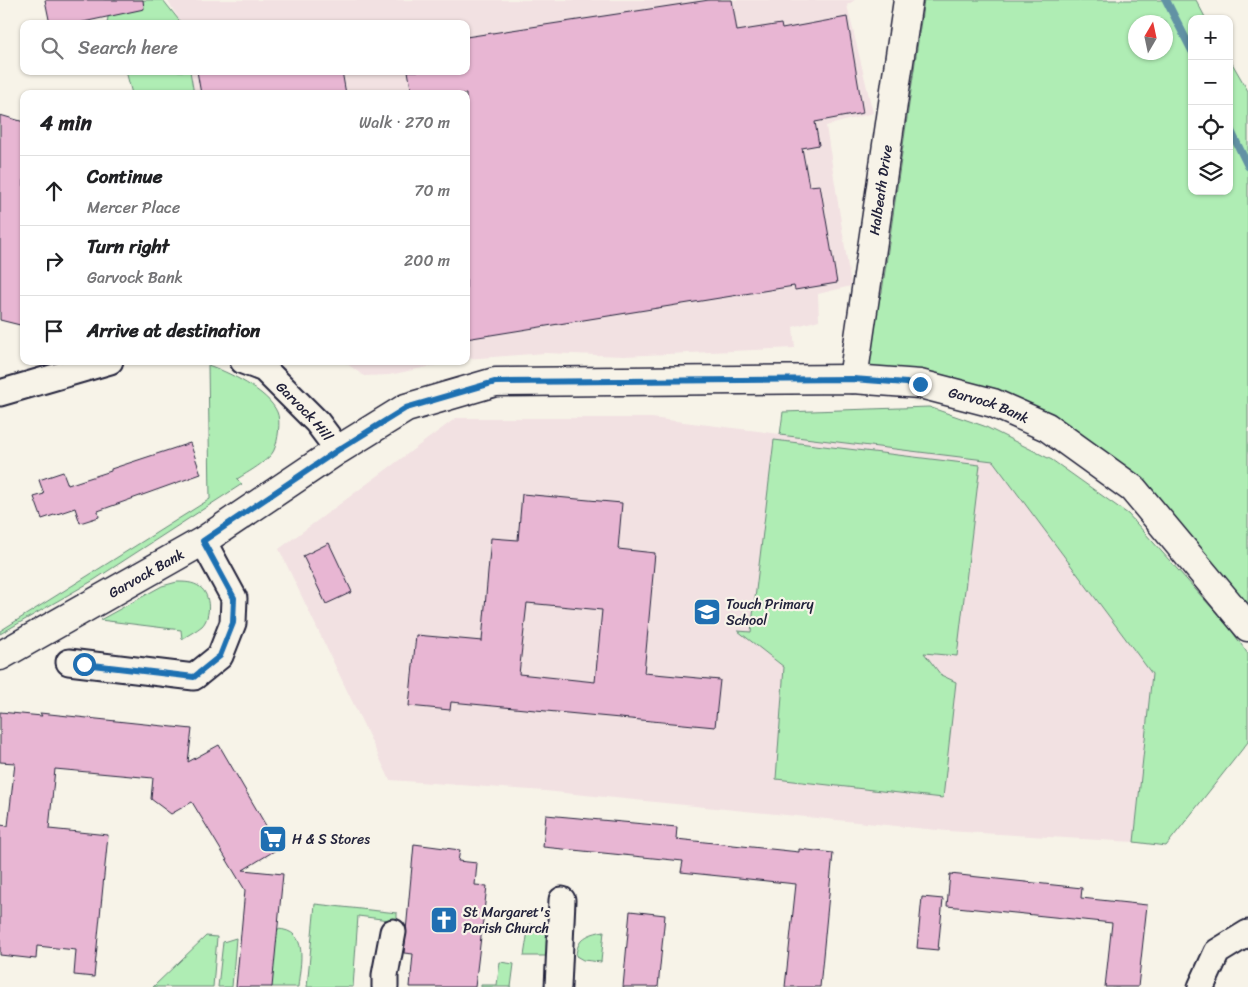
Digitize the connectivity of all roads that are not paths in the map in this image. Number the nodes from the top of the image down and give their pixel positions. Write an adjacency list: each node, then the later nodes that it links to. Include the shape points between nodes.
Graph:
1 (908, 0): 4 (street, Halbeath Drive)
2 (96, 365): 5 (street)
3 (254, 365): 6 (street, Garvock Hill, via 264,369 317,422)
4 (853, 379): 6 (street, Garvock Bank, via 495,382 406,408); 8 (street, Garvock Bank, via 920,384 993,403 1047,426 1133,489)
5 (0, 393)
6 (338, 450): 7 (street, Garvock Bank)
7 (203, 541): 9 (street, Garvock Bank); 10 (street, via 234,598 233,623 220,656 194,677)
8 (1248, 627)
9 (0, 656)
10 (69, 662)
11 (562, 900): 15 (street)
12 (393, 932): 14 (street, via 385,975)
13 (1248, 933): 16 (street, via 1217,952)
14 (386, 987)
15 (558, 987)
16 (1201, 987)

